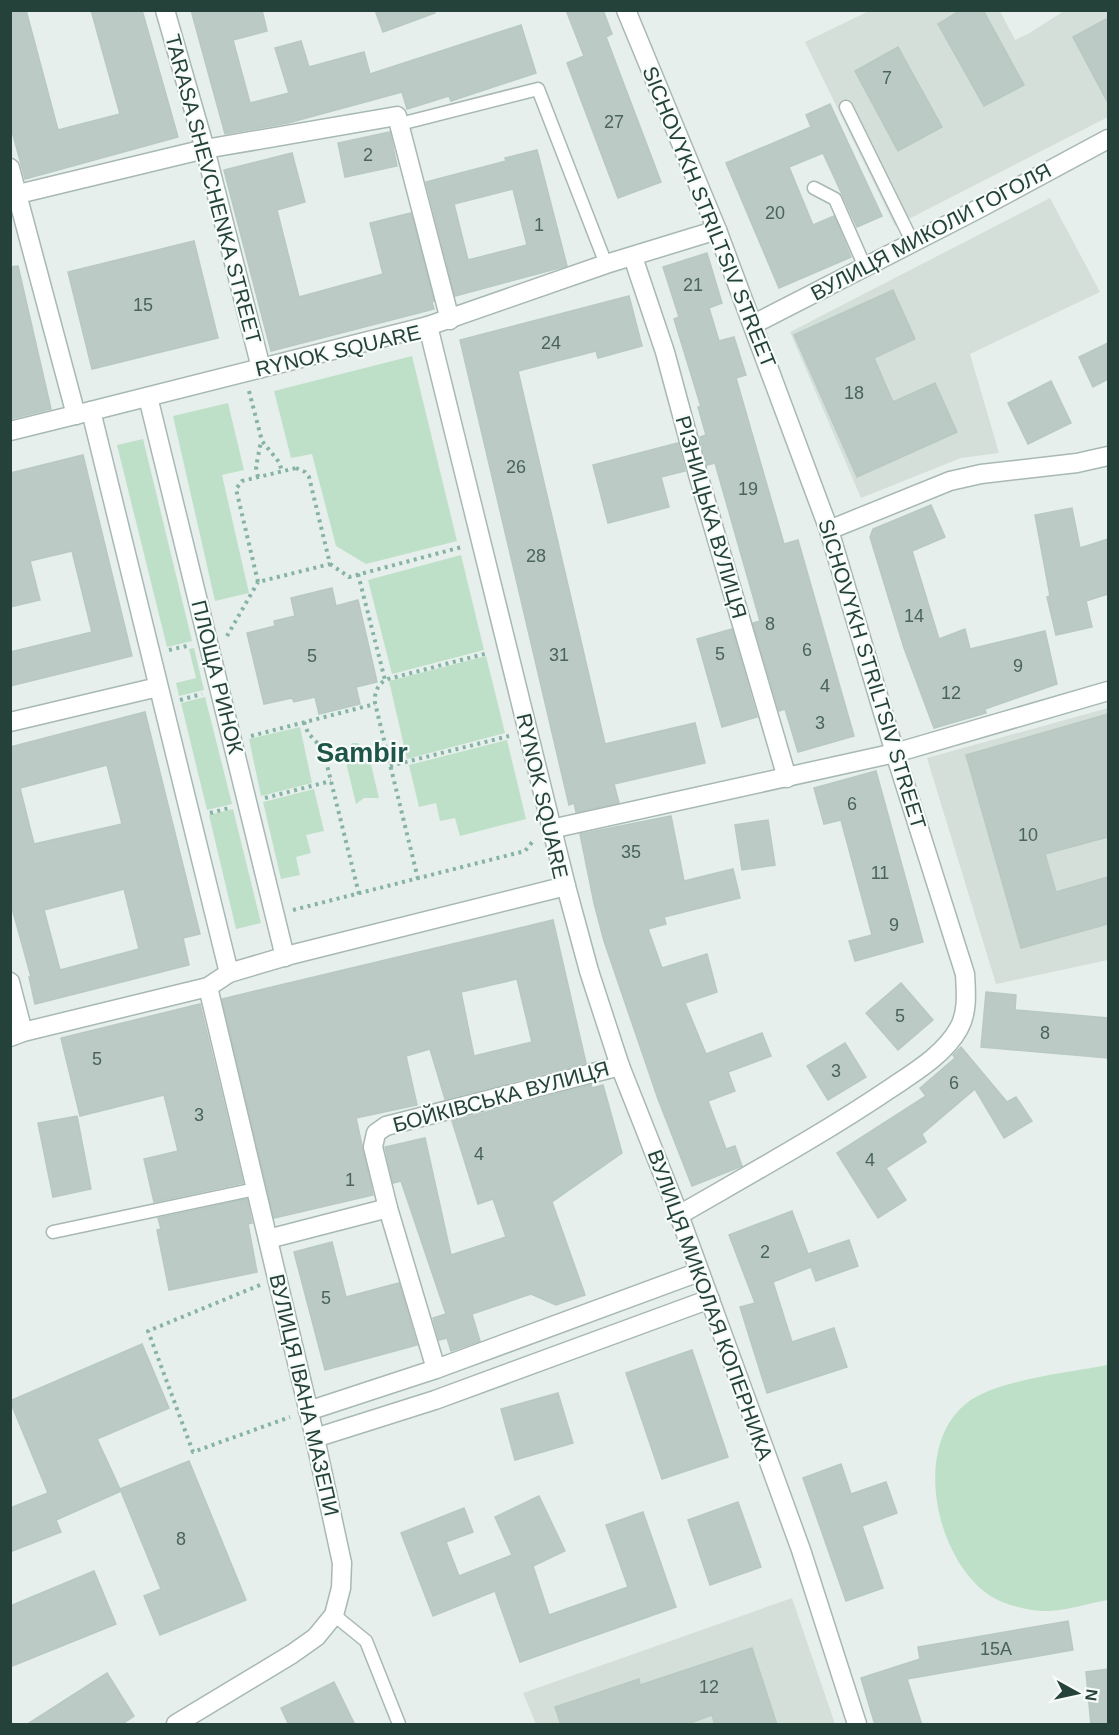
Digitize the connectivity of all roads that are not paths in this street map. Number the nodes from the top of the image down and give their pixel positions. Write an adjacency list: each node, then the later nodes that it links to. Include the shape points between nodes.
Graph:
1 (165, 10): 6 (street, TARASA SHEVCHENKA STREET)
2 (626, 10): 10 (street, SICHOVYKH STRILTSIV STREET)
3 (846, 107): 11 (lane)
4 (400, 124): 6 (street, via 397,116); 13 (lane, via 538,89); 15 (street)
5 (1108, 139): 11 (street, ВУЛИЦЯ МИКОЛИ ГОГОЛЯ)
6 (205, 149): 9 (street); 18 (street, TARASA SHEVCHENKA STREET)
7 (10, 168): 9 (street)
8 (813, 188): 14 (lane, via 835,199)
9 (14, 195): 20 (street)
10 (717, 230): 12 (street); 16 (street, SICHOVYKH STRILTSIV STREET)
11 (913, 243): 14 (street, ВУЛИЦЯ МИКОЛИ ГОГОЛЯ)
12 (633, 257): 13 (street); 28 (street, РІЗНИЦЬКА ВУЛИЦЯ, via 665,352)
13 (606, 264): 15 (street)
14 (865, 267): 16 (street, ВУЛИЦЯ МИКОЛИ ГОГОЛЯ)
15 (450, 320): 17 (street)
16 (754, 324): 23 (street, SICHOVYKH STRILTSIV STREET)
17 (428, 326): 18 (street, RYNOK SQUARE); 29 (street, RYNOK SQUARE)
18 (261, 368): 19 (street, RYNOK SQUARE)
19 (148, 397): 20 (street, RYNOK SQUARE); 31 (street, ПЛОЩА РИНОК)
20 (83, 413): 21 (street, RYNOK SQUARE); 25 (street)
21 (10, 431)
22 (1108, 456): 23 (street, via 950,481)
23 (829, 530): 27 (street, SICHOVYKH STRILTSIV STREET)
24 (1108, 691): 27 (street)
25 (161, 695): 26 (street); 32 (street)
26 (10, 722)
27 (895, 753): 28 (street); 39 (street, SICHOVYKH STRILTSIV STREET, via 965,974 967,1000 960,1027 943,1049 860,1110)
28 (787, 778): 29 (street)
29 (551, 829): 30 (street, RYNOK SQUARE)
30 (566, 886): 31 (street, RYNOK SQUARE); 36 (street, ВУЛИЦЯ МИКОЛАЯ КОПЕРНИКА)
31 (285, 957): 32 (street, RYNOK SQUARE)
32 (229, 973): 34 (street, RYNOK SQUARE)
33 (10, 982): 35 (street)
34 (208, 987): 35 (street); 37 (street, ВУЛИЦЯ ІВАНА МАЗЕПИ)
35 (17, 1034)
36 (620, 1066): 38 (street, БОЙКІВСЬКА ВУЛИЦЯ, via 386,1126 376,1133 373,1146); 39 (street, ВУЛИЦЯ МИКОЛАЯ КОПЕРНИКА)
37 (255, 1189): 40 (lane); 41 (street, ВУЛИЦЯ ІВАНА МАЗЕПИ)
38 (388, 1208): 41 (street); 44 (street, БОЙКІВСЬКА ВУЛИЦЯ)
39 (679, 1215): 42 (street, ВУЛИЦЯ МИКОЛАЯ КОПЕРНИКА)
40 (53, 1232)
41 (268, 1239): 45 (street, ВУЛИЦЯ ІВАНА МАЗЕПИ)
42 (699, 1272): 43 (street, ВУЛИЦЯ МИКОЛАЯ КОПЕРНИКА); 44 (street)
43 (710, 1299): 46 (street, via 435,1400); 50 (street, ВУЛИЦЯ МИКОЛАЯ КОПЕРНИКА, via 801,1550)
44 (436, 1369): 45 (street)
45 (308, 1411): 46 (street, ВУЛИЦЯ ІВАНА МАЗЕПИ)
46 (315, 1438): 47 (street, ВУЛИЦЯ ІВАНА МАЗЕПИ, via 342,1563)
47 (334, 1615): 48 (street, ВУЛИЦЯ ІВАНА МАЗЕПИ, via 316,1637 292,1654); 49 (lane, via 366,1641)
48 (176, 1725)
49 (399, 1725)
50 (857, 1725)

